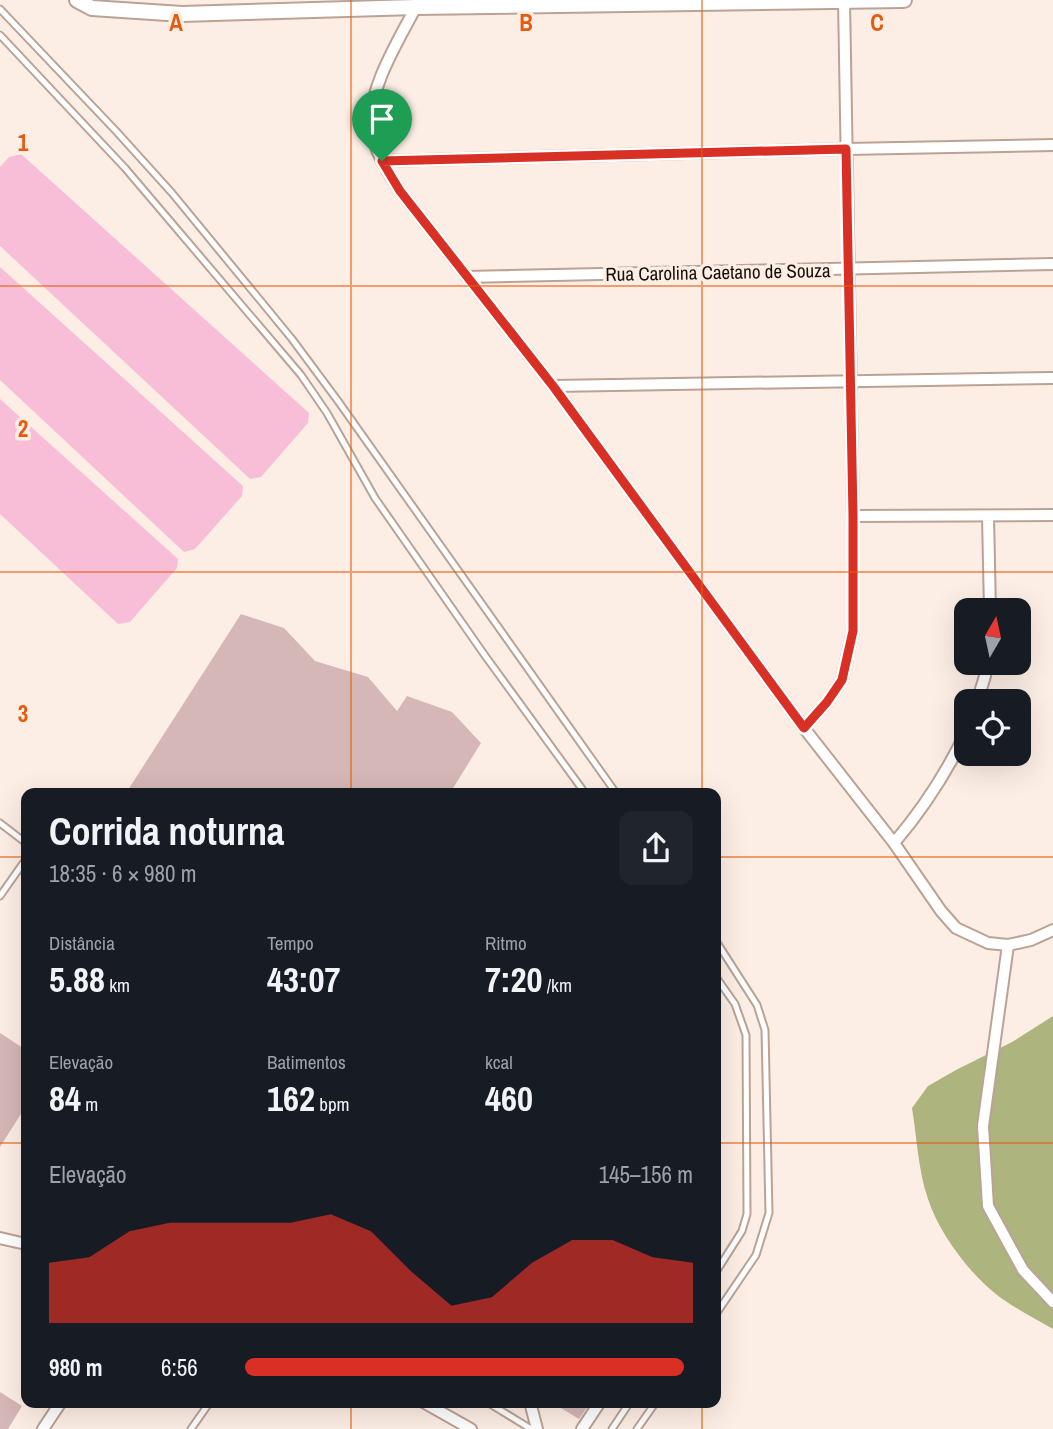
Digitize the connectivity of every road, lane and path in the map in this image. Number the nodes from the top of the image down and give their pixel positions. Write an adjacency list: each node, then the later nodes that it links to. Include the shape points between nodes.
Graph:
1 (77, 0): 4 (street, via 92,8 182,14)
2 (904, 0): 3 (street)
3 (844, 1): 4 (street); 8 (street)
4 (417, 4): 9 (street, via 376,89 371,128)
5 (0, 9): 23 (lane, via 172,192 292,339)
6 (0, 35): 22 (lane, via 125,168 302,375 375,498)
7 (1053, 145): 8 (street)
8 (846, 149): 9 (street); 11 (street)
9 (382, 161): 12 (street)
10 (1053, 264): 11 (street, Rua Carolina Caetano de Souza)
11 (849, 270): 12 (street, Rua Carolina Caetano de Souza); 14 (street)
12 (467, 277): 15 (street)
13 (1053, 378): 14 (street)
14 (850, 381): 15 (street); 17 (street)
15 (553, 386): 20 (street)
16 (1053, 515): 18 (street)
17 (853, 516): 18 (street); 20 (street, via 853,631 842,680)
18 (988, 516): 19 (street)
19 (990, 598)
20 (804, 728): 26 (street)
21 (954, 759): 26 (street)
22 (581, 788)
23 (612, 788)
24 (0, 823): 25 (lane)
25 (21, 839)
26 (894, 843): 30 (street, via 956,929 988,943)
27 (21, 866): 28 (lane)
28 (0, 897)
29 (1053, 930): 30 (street)
30 (1008, 945): 36 (street, via 982,1126 988,1206 1023,1270)
31 (721, 949): 37 (lane, via 757,1005 765,1030 769,1213 756,1255)
32 (721, 984): 35 (lane, via 735,1004 746,1035 747,1214)
33 (0, 1238): 34 (street)
34 (21, 1243)
35 (721, 1264)
36 (1053, 1302)
37 (721, 1307)
38 (57, 1408): 46 (street)
39 (206, 1408): 47 (lane)
40 (434, 1408): 48 (street)
41 (497, 1408): 49 (lane)
42 (532, 1408): 50 (street)
43 (596, 1408): 51 (street)
44 (626, 1408): 52 (lane)
45 (652, 1408): 53 (lane)
46 (43, 1429)
47 (191, 1429)
48 (471, 1429)
49 (531, 1429)
50 (537, 1429)
51 (582, 1429)
52 (612, 1429)
53 (637, 1429)

